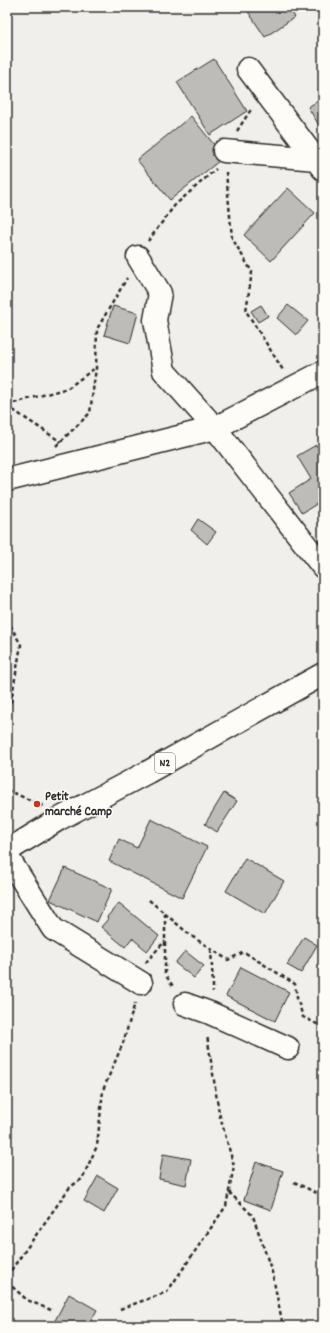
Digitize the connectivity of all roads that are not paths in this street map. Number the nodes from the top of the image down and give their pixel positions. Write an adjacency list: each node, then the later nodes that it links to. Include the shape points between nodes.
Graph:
1 (248, 69): 3 (main road)
2 (225, 156): 3 (main road)
3 (319, 164)
4 (138, 257): 6 (main road, via 160,293 156,320 164,371)
5 (323, 372): 6 (main road)
6 (215, 428): 7 (main road); 8 (main road)
7 (7, 480)
8 (323, 567)
9 (323, 674): 10 (main road, N2, via 59,819)
10 (7, 851)
11 (7, 856): 12 (main road, via 53,929)
12 (141, 983)
13 (185, 1004): 14 (main road, via 206,1022)
14 (288, 1048)

